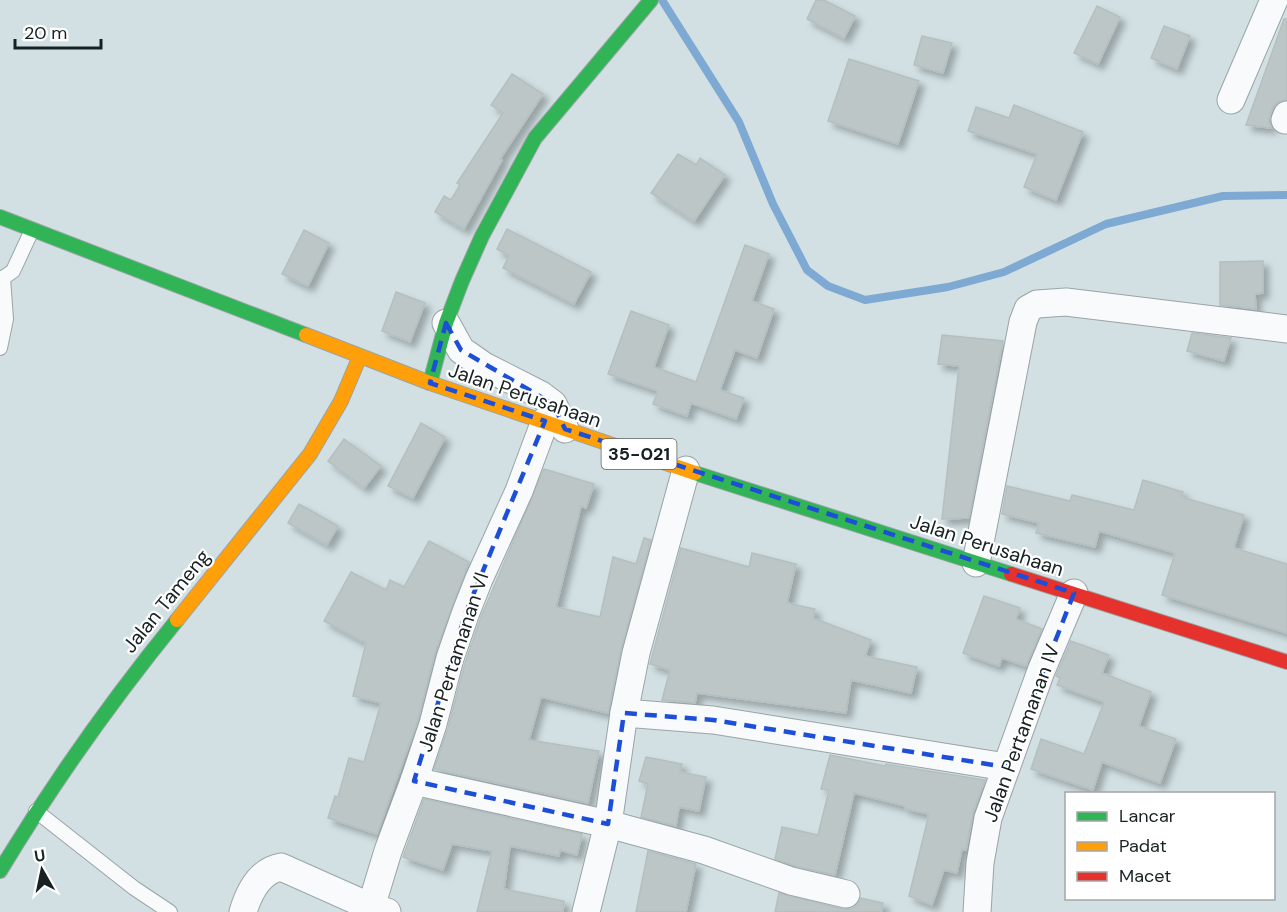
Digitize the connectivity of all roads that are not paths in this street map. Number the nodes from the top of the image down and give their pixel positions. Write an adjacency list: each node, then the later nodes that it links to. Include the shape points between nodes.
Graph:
1 (651, 0): 7 (main road, via 535,138 482,236)
2 (1274, 0): 3 (street)
3 (1231, 100)
4 (0, 217): 5 (main road, Jalan Perusahaan / 35-021)
5 (32, 230): 6 (lane, via 13,271); 10 (main road, Jalan Perusahaan / 35-021)
6 (2, 278): 9 (lane, via 6,319)
7 (446, 323): 11 (main road); 12 (street, via 461,350 553,404)
8 (1287, 329): 14 (street, via 1066,302 1037,304 1026,316)
9 (0, 348)
10 (360, 356): 11 (main road, Jalan Perusahaan / 35-021); 20 (main road, Jalan Tameng, via 341,401 310,454 131,676)
11 (430, 383): 12 (main road, Jalan Perusahaan / 35-021)
12 (555, 425): 13 (main road, Jalan Perusahaan / 35-021); 19 (street, Jalan Pertamanan VI, via 519,491 479,579 450,658)
13 (686, 470): 14 (main road, Jalan Perusahaan / 35-021); 17 (street, via 636,653)
14 (976, 563): 15 (main road, Jalan Perusahaan / 35-021)
15 (1074, 593): 16 (main road, Jalan Perusahaan / 35-021); 18 (street, Jalan Pertamanan IV)
16 (1287, 662)
17 (624, 713): 18 (street, via 713,720); 21 (street)
18 (1006, 766): 28 (street, Jalan Pertamanan IV, via 988,818)
19 (414, 781): 21 (street); 24 (street, Jalan Pertamanan VI, via 388,850)
20 (36, 811): 22 (main road, Jalan Tameng); 25 (lane)
21 (608, 824): 23 (street, via 704,850 791,881); 27 (street)
22 (0, 871)
23 (846, 894)
24 (380, 910): 26 (street, via 281,867 272,868 255,884)
25 (170, 912)
26 (243, 912)
27 (586, 912)
28 (977, 912)

